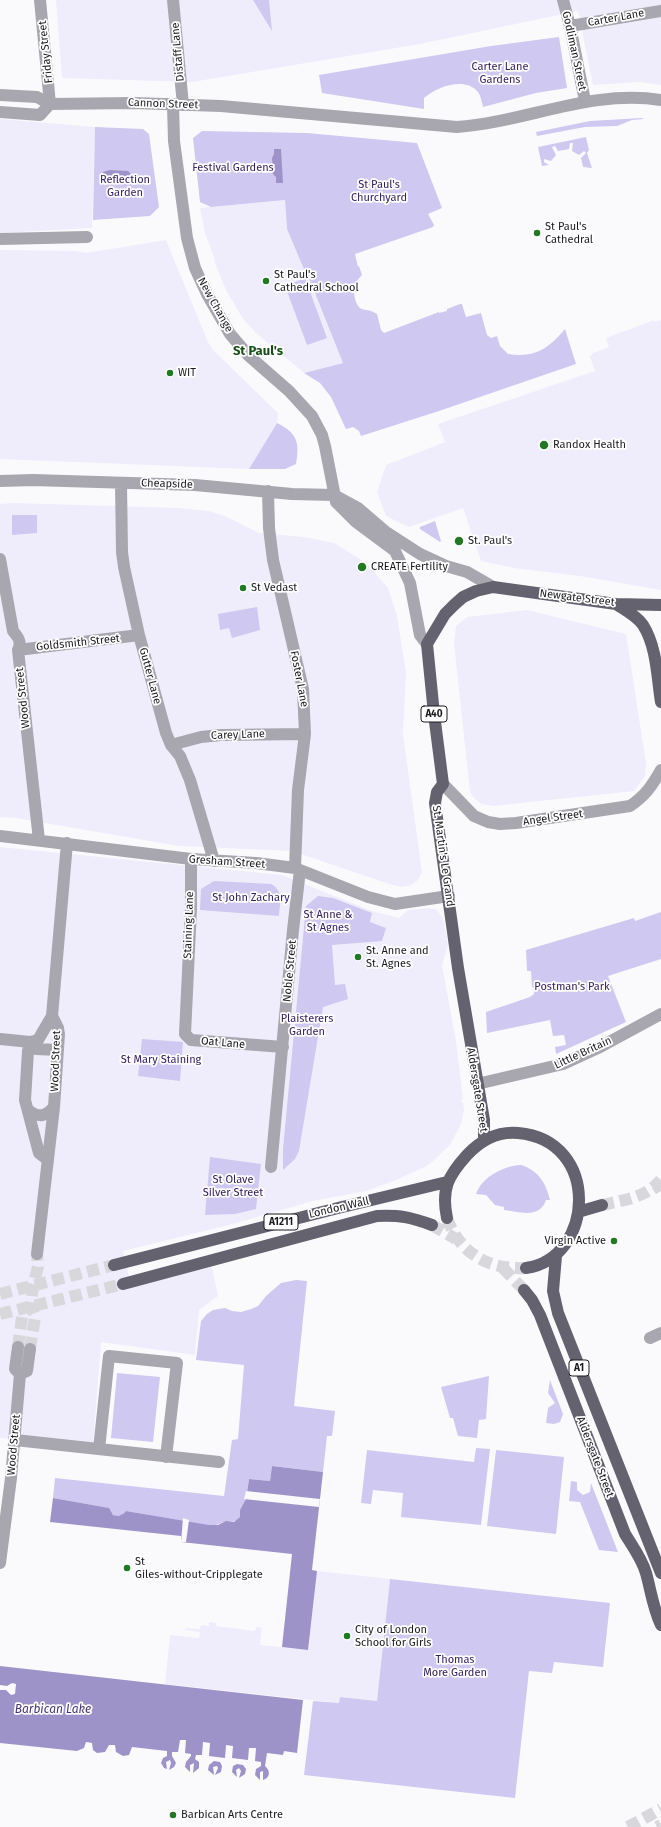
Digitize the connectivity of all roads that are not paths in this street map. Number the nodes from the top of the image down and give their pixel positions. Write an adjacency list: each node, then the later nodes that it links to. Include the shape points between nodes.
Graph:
1 (40, 0): 9 (street, Friday Street)
2 (173, 0): 10 (street, Distaff Lane)
3 (563, 0): 5 (street, Godliman Street)
4 (661, 11): 5 (street, Carter Lane)
5 (570, 26): 8 (street, Godliman Street)
6 (0, 95): 9 (street, Cannon Street, via 37,97)
7 (661, 100): 8 (street)
8 (584, 102): 10 (street, Cannon Street, via 488,124 457,127)
9 (50, 104): 10 (street, Cannon Street); 11 (street, via 40,115)
10 (178, 104): 17 (street, New Change, via 174,141 187,238 195,268 230,334 249,356 289,391 312,416 322,435)
11 (0, 112)
12 (87, 237): 13 (street)
13 (0, 239)
14 (0, 481): 15 (street, Cheapside)
15 (121, 483): 16 (street, Cheapside, via 195,485); 22 (street, Gutter Lane, via 122,552)
16 (268, 491): 17 (street, Cheapside); 27 (street, Foster Lane, via 273,560 303,689)
17 (334, 495): 19 (street, Cheapside, via 358,508 386,532 420,554 467,572); 23 (street, via 340,508 395,551 410,583 420,635)
18 (0, 559): 24 (street, Wood Street, via 14,631 20,645)
19 (493, 587): 20 (main road, Newgate Street); 23 (main road, via 463,597 445,614)
20 (616, 604): 21 (main road, Newgate Street); 25 (main road, via 643,624)
21 (661, 605)
22 (139, 635): 24 (street, Goldsmith Street); 28 (street, Gutter Lane, via 166,733)
23 (427, 644): 30 (main road, A40)
24 (18, 650): 32 (street, Wood Street)
25 (659, 676): 26 (main road)
26 (661, 702)
27 (305, 734): 28 (street, Carey Lane, via 221,735 201,737); 36 (street, Foster Lane, via 298,790)
28 (172, 746): 35 (street, Gutter Lane, via 180,756 190,780)
29 (661, 770): 30 (street, Angel Street, via 651,789 630,806 516,823 488,822 474,816)
30 (443, 784): 37 (main road, St. Martin's Le Grand, via 437,792 435,803)
31 (0, 836): 32 (street, Gresham Street)
32 (39, 840): 33 (street, Gresham Street)
33 (67, 843): 34 (street, Gresham Street); 40 (street, Wood Street)
34 (191, 859): 35 (street, Gresham Street); 38 (street, Staining Lane)
35 (214, 861): 36 (street, Gresham Street)
36 (298, 869): 37 (street, Gresham Street, via 384,903 406,903); 44 (street, Noble Street)
37 (448, 896): 42 (main road, St. Martin's Le Grand)
38 (187, 990): 44 (street, Oat Lane, via 185,1034 191,1040)
39 (661, 1014): 46 (street, Little Britain, via 563,1064)
40 (52, 1016): 43 (street, Wood Street, via 38,1040); 45 (street, Wood Street, via 58,1028)
41 (0, 1040): 43 (street)
42 (470, 1040): 46 (main road, Aldersgate Street)
43 (30, 1042): 45 (street, via 36,1049); 48 (street, via 25,1094)
44 (283, 1047): 51 (street, Noble Street)
45 (58, 1050): 47 (street, Wood Street)
46 (477, 1084): 49 (main road, Aldersgate Street, via 484,1120)
47 (54, 1107): 48 (street, Wood Street, via 40,1116); 50 (street, Wood Street)
48 (28, 1110): 50 (street, via 39,1153)
49 (484, 1140): 52 (main road, A1, via 462,1161); 54 (main road, A1, via 501,1134 515,1133 528,1134 549,1142 567,1157 574,1169)
50 (48, 1160): 57 (street, Wood Street)
51 (272, 1167)
52 (447, 1182): 55 (main road, A1, via 444,1202); 59 (main road, London Wall / A1211)
53 (602, 1205): 54 (main road)
54 (578, 1212): 58 (main road, A1, via 576,1224)
55 (448, 1218)
56 (432, 1225): 61 (main road, London Wall / A1211, via 406,1216 377,1216)
57 (37, 1254)
58 (556, 1256): 60 (main road, A1, via 538,1266); 71 (main road, Aldersgate Street / A1, via 553,1291 558,1313)
59 (114, 1265)
60 (526, 1268)
61 (123, 1284)
62 (524, 1290): 72 (main road, Aldersgate Street / A1, via 538,1311 625,1534 641,1560 653,1606)
63 (18, 1347): 65 (street, Wood Street, via 15,1370)
64 (30, 1349): 65 (street, Wood Street, via 27,1371)
65 (20, 1374): 66 (street, Wood Street)
66 (15, 1440): 67 (street); 70 (street, Wood Street)
67 (99, 1449): 68 (street); 68 (street, via 109,1356 177,1363)
68 (166, 1457): 69 (street)
69 (219, 1462)
70 (0, 1563)
71 (661, 1573)
72 (661, 1625)

